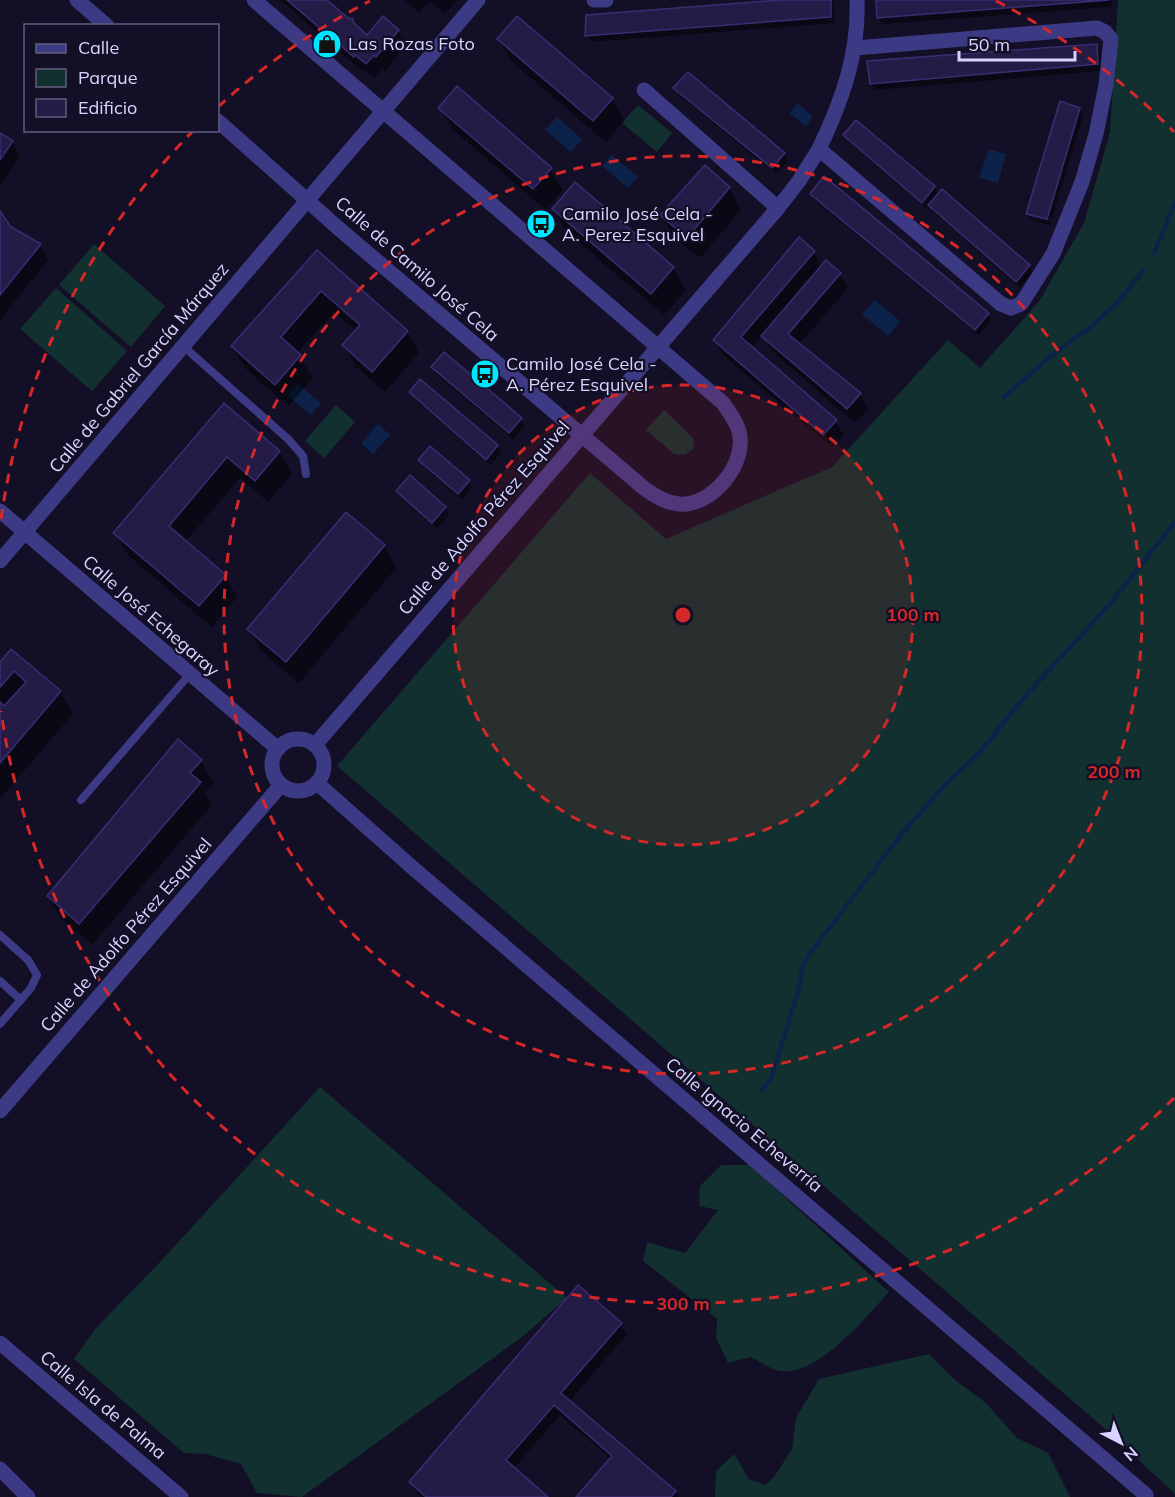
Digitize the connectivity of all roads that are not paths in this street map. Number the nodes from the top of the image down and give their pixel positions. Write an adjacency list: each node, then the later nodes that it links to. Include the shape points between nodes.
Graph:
1 (77, 0): 7 (street)
2 (254, 0): 10 (street, Calle de Camilo José Cela)
3 (478, 0): 10 (street, Calle de Gabriel García Márquez)
4 (594, 0): 5 (street)
5 (606, 0)
6 (857, 0): 8 (street, Calle de Adolfo Pérez Esquivel)
7 (105, 24)
8 (855, 48): 12 (street, Calle de Adolfo Pérez Esquivel, via 848,81); 12 (street, via 1096,28 1105,32 1111,39 1106,85 1082,182 1053,254 1021,304 1011,308 1001,304)
9 (644, 90): 14 (street)
10 (385, 110): 13 (street, Calle de Gabriel García Márquez); 16 (street, Calle de Camilo José Cela)
11 (219, 122): 13 (street, Calle de Camilo José Cela)
12 (819, 149): 14 (street, Calle de Adolfo Pérez Esquivel)
13 (307, 200): 15 (street, Calle de Gabriel García Márquez); 17 (street, Calle de Camilo José Cela)
14 (778, 208): 16 (street, Calle de Adolfo Pérez Esquivel)
15 (183, 346): 18 (lane, via 288,439 303,456); 20 (street, Calle de Gabriel García Márquez)
16 (657, 347): 17 (street, Calle de Adolfo Pérez Esquivel); 17 (street, Calle de Camilo José Cela, via 723,403 733,417 740,432 739,458 730,475 716,490 698,500 681,504 665,501)
17 (581, 436): 23 (street, Calle de Adolfo Pérez Esquivel)
18 (306, 474)
19 (0, 512): 20 (street, Calle José Echegaray)
20 (25, 533): 21 (street, Calle de Gabriel García Márquez); 22 (street, Calle José Echegaray)
21 (0, 561)
22 (189, 675): 24 (street, Calle José Echegaray); 27 (lane)
23 (315, 745): 24 (street, via 292,739); 25 (street, via 324,764)
24 (278, 749): 26 (street, via 272,768)
25 (316, 783): 26 (street, via 302,791); 35 (street, Calle Ignacio Echeverría)
26 (281, 785): 32 (street, Calle de Adolfo Pérez Esquivel)
27 (81, 800)
28 (0, 935): 30 (lane, via 28,960 37,975)
29 (0, 981): 30 (lane)
30 (21, 1000): 31 (lane)
31 (0, 1024)
32 (0, 1111)
33 (0, 1343): 37 (street, Calle Isla de Palma)
34 (0, 1470): 36 (street)
35 (1146, 1495)
36 (28, 1497)
37 (181, 1497)

